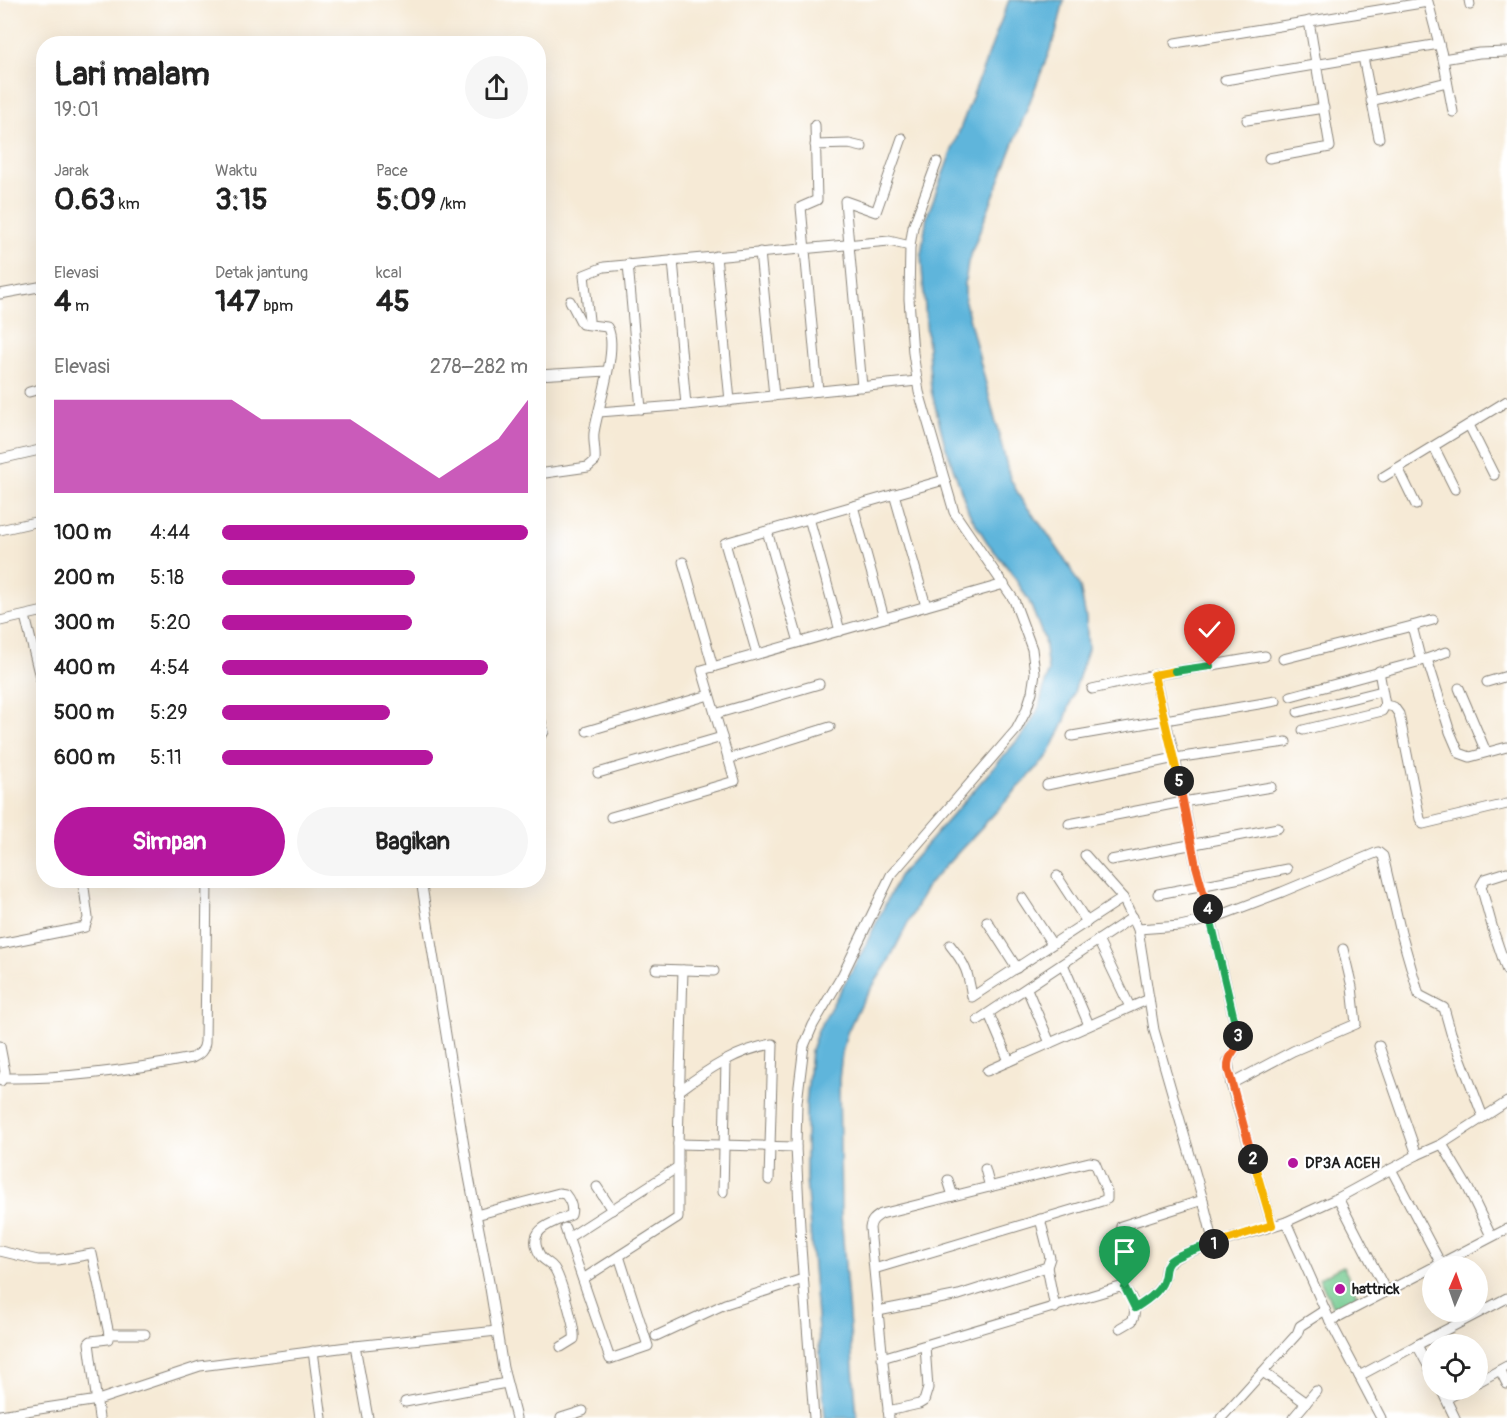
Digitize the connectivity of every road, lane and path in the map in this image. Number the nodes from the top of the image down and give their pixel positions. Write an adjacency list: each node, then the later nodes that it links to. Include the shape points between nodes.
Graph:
1 (1309, 21): 2 (street); 3 (street, via 1428,2); 7 (street)
2 (1175, 44)
3 (1439, 44): 5 (street); 6 (street)
4 (1507, 52): 6 (street)
5 (1364, 57): 7 (street); 10 (street)
6 (1443, 59): 9 (street)
7 (1316, 64): 8 (street); 11 (street)
8 (1225, 80)
9 (1446, 82): 10 (street); 12 (street)
10 (1371, 101): 16 (street)
11 (1324, 108): 13 (street); 19 (street, via 1330,147)
12 (1453, 112)
13 (1247, 120)
14 (814, 125): 17 (street)
15 (902, 138): 21 (street, via 876,212 845,201)
16 (1379, 138)
17 (815, 146): 18 (street); 23 (street, via 818,200 801,207)
18 (862, 147)
19 (1269, 158)
20 (937, 162): 22 (street)
21 (849, 244): 22 (street, via 889,241); 23 (street); 35 (street)
22 (910, 246): 34 (street, via 909,299)
23 (804, 248): 24 (street); 37 (street)
24 (760, 252): 25 (street); 39 (street)
25 (717, 256): 26 (street); 40 (street)
26 (673, 260): 27 (street); 42 (street)
27 (628, 264): 31 (street, via 584,275); 43 (street)
28 (36, 287): 29 (street)
29 (0, 294)
30 (570, 301): 32 (street, via 582,324 610,330)
31 (589, 320)
32 (607, 371): 33 (street); 44 (street)
33 (546, 375)
34 (918, 381): 35 (street); 53 (street)
35 (862, 387): 37 (street)
36 (36, 391): 38 (street)
37 (818, 392): 39 (street)
38 (29, 393)
39 (774, 396): 40 (street)
40 (730, 401): 42 (street)
41 (1506, 404): 45 (street)
42 (686, 405): 43 (street)
43 (641, 409): 44 (street)
44 (599, 412): 50 (street, via 594,435 596,461 592,466)
45 (1469, 425): 46 (street); 51 (street)
46 (1434, 447): 49 (street); 54 (street)
47 (36, 451): 48 (street)
48 (0, 459)
49 (1398, 468): 52 (street); 56 (street)
50 (546, 473)
51 (1494, 475)
52 (1383, 477)
53 (944, 480): 55 (street); 63 (street, via 954,512)
54 (1455, 489)
55 (894, 494): 57 (street); 64 (street)
56 (1416, 505)
57 (853, 506): 58 (street); 67 (street)
58 (809, 518): 61 (street); 71 (street)
59 (36, 522): 60 (street)
60 (0, 530)
61 (766, 531): 72 (street); 74 (street, via 725,543)
62 (683, 562): 79 (street)
63 (1004, 584): 64 (street); 163 (street, via 1020,613 1032,648 1035,673 1026,711 1003,746 891,874 804,1046 796,1102)
64 (926, 606): 67 (street)
65 (36, 613): 66 (street)
66 (25, 615): 69 (street); 78 (street)
67 (884, 618): 71 (street)
68 (1432, 620): 70 (street)
69 (0, 621)
70 (1412, 626): 76 (street); 77 (street)
71 (840, 631): 72 (street)
72 (799, 642): 74 (street)
73 (1446, 652): 77 (street)
74 (757, 654): 79 (street)
75 (1265, 656): 81 (street)
76 (1283, 659)
77 (1424, 660): 80 (street); 102 (street, via 1457,750 1470,757)
78 (36, 661)
79 (712, 667): 88 (street, via 702,670)
80 (1379, 671): 87 (street); 89 (street)
81 (1154, 675): 86 (street); 94 (street)
82 (1507, 676): 83 (street)
83 (1487, 682)
84 (819, 684): 93 (street)
85 (1459, 688): 102 (street)
86 (1092, 689)
87 (1382, 691): 91 (street); 92 (street)
88 (709, 695): 93 (street); 97 (street)
89 (1291, 696)
90 (1276, 701): 94 (street)
91 (1385, 705): 96 (street, via 1382,711); 109 (street, via 1394,707 1399,714 1423,824)
92 (1298, 712)
93 (715, 714): 99 (street)
94 (1165, 719): 98 (street); 103 (street)
95 (830, 727): 104 (street)
96 (1303, 730)
97 (587, 731)
98 (1072, 736)
99 (722, 737): 104 (street); 105 (street)
100 (1286, 742): 103 (street)
101 (1507, 747): 102 (street)
102 (1486, 752)
103 (1174, 758): 106 (street); 108 (street)
104 (728, 759): 110 (street, via 735,781)
105 (598, 773)
106 (1047, 785)
107 (1271, 788): 108 (street)
108 (1183, 802): 111 (street); 113 (street)
109 (1507, 804)
110 (611, 817)
111 (1069, 824)
112 (1278, 828): 113 (street)
113 (1191, 843): 115 (street); 119 (street)
114 (1085, 855): 125 (street)
115 (1111, 860)
116 (1287, 869): 119 (street)
117 (1507, 872): 141 (street, via 1485,879 1481,886)
118 (1057, 876): 129 (street)
119 (1201, 885): 123 (street); 127 (street)
120 (84, 888): 132 (street, via 88,918 85,927)
121 (207, 888): 154 (street, via 205,1042 199,1055 131,1070)
122 (422, 888): 177 (street)
123 (1158, 894)
124 (1022, 898): 134 (street)
125 (1124, 898): 126 (street); 129 (street)
126 (1133, 916): 130 (street); 131 (street)
127 (1211, 919): 130 (street); 155 (street, via 1239,1042 1228,1061); 158 (street, via 1380,853 1419,995 1444,1008)
128 (987, 921): 137 (street)
129 (1087, 922): 134 (street)
130 (1138, 929): 143 (street)
131 (1098, 940): 136 (street); 144 (street)
132 (0, 944)
133 (950, 945): 137 (street, via 963,961 972,997)
134 (1052, 945): 137 (street)
135 (1343, 949): 155 (street, via 1356,1024)
136 (1064, 964): 142 (street); 147 (street)
137 (1017, 968)
138 (656, 969): 139 (street)
139 (683, 970): 140 (street); 156 (street)
140 (714, 971)
141 (1507, 971)
142 (1027, 989): 145 (street); 148 (street)
143 (1149, 999): 144 (street); 175 (street, via 1156,1038)
144 (1130, 1007): 147 (street)
145 (989, 1014): 146 (street); 152 (street)
146 (978, 1020)
147 (1089, 1025): 148 (street)
148 (1050, 1042): 152 (street)
149 (0, 1046): 154 (street, via 5,1072)
150 (1379, 1046): 164 (street)
151 (726, 1061): 156 (street); 161 (street); 162 (street, via 773,1044)
152 (1009, 1061): 153 (street)
153 (987, 1071)
154 (2, 1080)
155 (1231, 1084): 180 (street)
156 (679, 1091): 159 (street)
157 (1507, 1102): 158 (street)
158 (1483, 1117): 160 (street)
159 (678, 1144): 161 (street); 165 (street)
160 (1442, 1144): 164 (street); 184 (street)
161 (724, 1146): 162 (street); 172 (street)
162 (770, 1147): 163 (street); 168 (street)
163 (796, 1147): 195 (street)
164 (1417, 1155): 167 (street)
165 (678, 1167): 176 (street); 188 (street, via 678,1218)
166 (985, 1169): 171 (street)
167 (1391, 1169): 174 (street); 189 (street)
168 (769, 1180)
169 (948, 1180): 173 (street)
170 (597, 1187): 176 (street)
171 (990, 1187): 173 (street); 178 (street, via 1095,1163 1107,1199)
172 (723, 1192)
173 (953, 1196): 192 (street, via 874,1218 870,1228)
174 (1338, 1198): 179 (street); 196 (street)
175 (1203, 1200): 181 (street); 186 (street)
176 (612, 1209): 185 (street)
177 (476, 1215): 204 (street); 211 (street, via 559,1193 568,1198 571,1215 544,1227 535,1241 539,1254 557,1273 573,1325 574,1339)
178 (1041, 1219): 191 (street, via 1050,1258); 192 (street)
179 (1286, 1222): 180 (street); 200 (street)
180 (1272, 1225): 186 (street)
181 (1121, 1226)
182 (565, 1228): 185 (street)
183 (1507, 1229): 184 (street)
184 (1491, 1236): 190 (street)
185 (568, 1238): 194 (street)
186 (1214, 1244): 199 (street, via 1170,1261 1164,1281)
187 (0, 1248): 205 (street, via 38,1260 92,1254)
188 (619, 1256): 194 (street); 194 (street, via 648,1346 610,1359)
189 (1432, 1256)
190 (1455, 1256)
191 (1047, 1267): 198 (street); 201 (street, via 959,1295)
192 (874, 1269): 201 (street)
193 (1422, 1273): 196 (street)
194 (583, 1279)
195 (803, 1279): 207 (street, via 726,1304); 234 (street)
196 (1386, 1291): 202 (street)
197 (1507, 1298): 208 (street)
198 (1055, 1308): 199 (street, via 1120,1287 1128,1292); 210 (street)
199 (1135, 1308): 203 (street, via 1132,1321)
200 (1325, 1310): 202 (street); 216 (street, via 1300,1326)
201 (878, 1311): 214 (street)
202 (1330, 1321): 217 (street)
203 (1120, 1328)
204 (497, 1331): 209 (street); 219 (street)
205 (109, 1334): 206 (street); 222 (street, via 108,1339 89,1343)
206 (145, 1334)
207 (656, 1336)
208 (1417, 1344): 213 (street); 217 (street)
209 (355, 1346): 212 (street); 231 (street)
210 (925, 1346): 214 (street); 227 (street, via 928,1388 924,1401)
211 (561, 1347)
212 (313, 1351): 222 (street, via 200,1366); 230 (street)
213 (1422, 1354)
214 (882, 1358): 227 (street)
215 (1503, 1368): 218 (street); 220 (street)
216 (1263, 1372): 225 (street); 235 (street)
217 (1359, 1376): 237 (street)
218 (1488, 1376)
219 (506, 1383): 224 (street); 232 (street)
220 (1507, 1384)
221 (1316, 1391): 225 (street)
222 (98, 1400): 228 (street); 229 (street)
223 (1446, 1400): 238 (street)
224 (405, 1402)
225 (1306, 1403): 236 (street)
226 (583, 1412): 233 (street)
227 (888, 1414)
228 (5, 1416)
229 (99, 1418)
230 (322, 1418)
231 (368, 1418)
232 (516, 1418)
233 (561, 1418)
234 (814, 1418)
235 (1221, 1418)
236 (1293, 1418)
237 (1381, 1418)
238 (1455, 1418)

